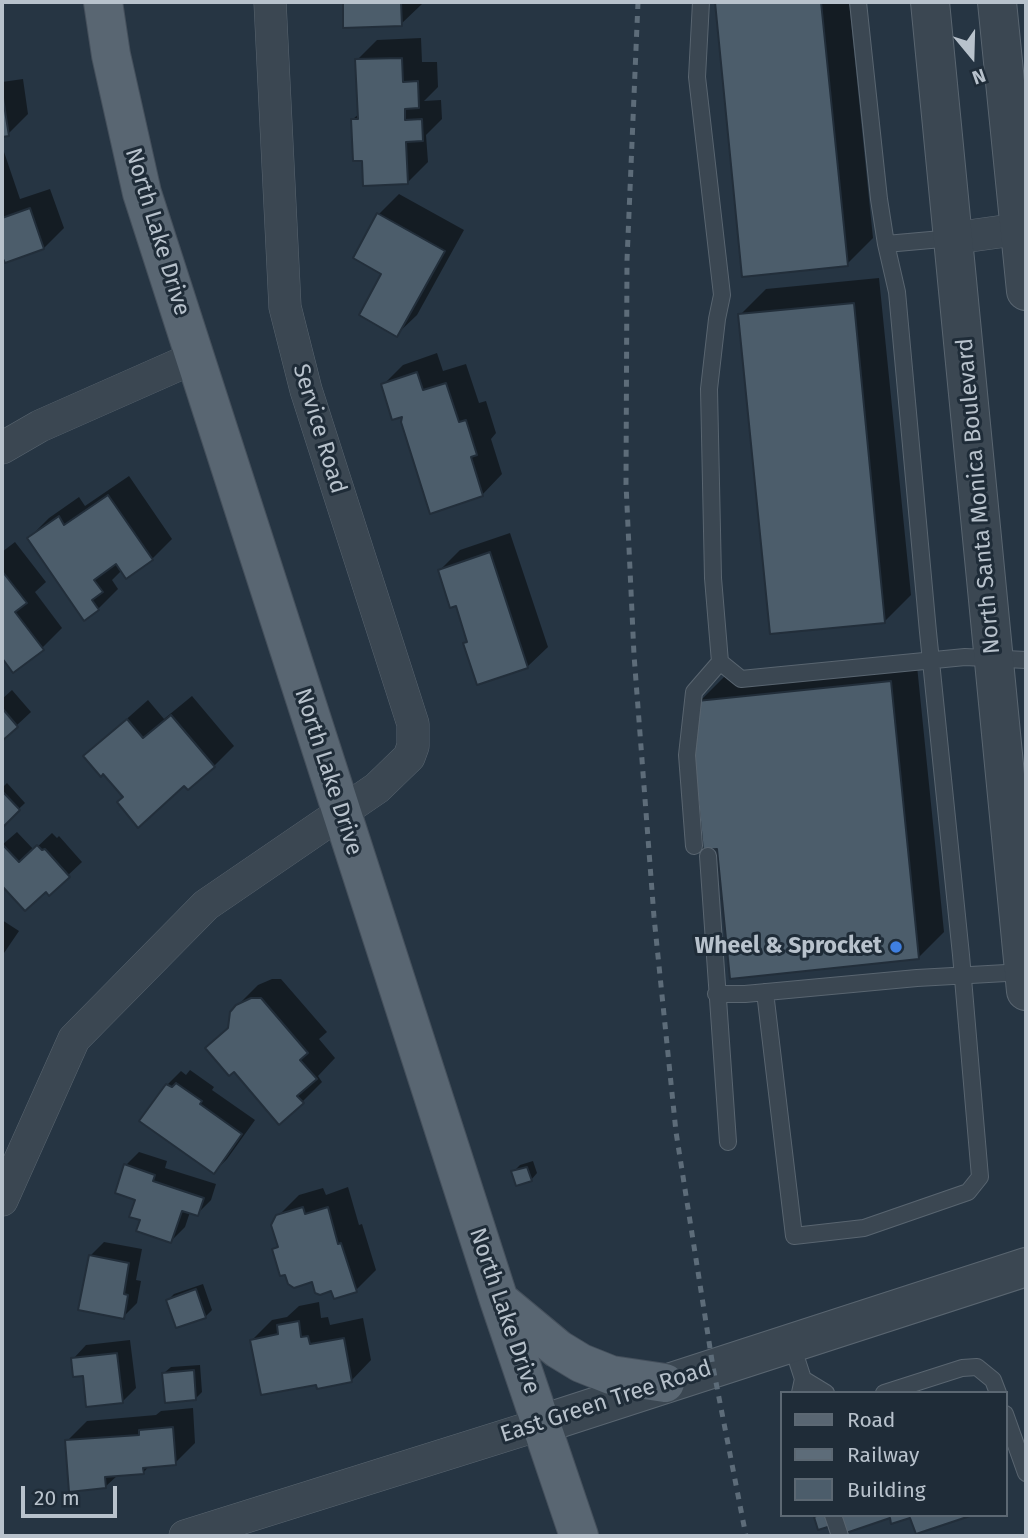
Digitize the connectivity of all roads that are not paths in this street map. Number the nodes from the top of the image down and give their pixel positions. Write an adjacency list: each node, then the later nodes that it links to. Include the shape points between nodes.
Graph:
1 (103, 2): 11 (main road, North Lake Drive, via 142,192)
2 (270, 2): 16 (street, Service Road, via 285,307 306,390 413,724 409,757 377,788)
3 (701, 2): 15 (lane, via 697,77 722,295 709,389 713,578)
4 (858, 2): 9 (lane)
5 (930, 2): 8 (street, North Santa Monica Boulevard)
6 (997, 2): 7 (street)
7 (1023, 229): 8 (street); 10 (street)
8 (955, 238): 9 (lane); 13 (street, North Santa Monica Boulevard)
9 (886, 244): 14 (lane, via 897,292)
10 (1026, 291)
11 (196, 357): 12 (street, via 40,426); 16 (main road, North Lake Drive)
12 (2, 448)
13 (1010, 659): 14 (lane); 20 (street, North Santa Monica Boulevard)
14 (932, 661): 15 (lane, via 741,679); 19 (lane)
15 (720, 662): 17 (lane, via 694,692 687,755)
16 (341, 813): 24 (street, Service Road, via 206,905 74,1039); 26 (main road, North Lake Drive)
17 (694, 846)
18 (708, 856): 22 (lane)
19 (962, 975): 20 (lane); 21 (lane); 21 (lane, via 980,1177 968,1192 864,1228 794,1236)
20 (1025, 978)
21 (765, 992): 22 (lane)
22 (716, 994): 23 (lane)
23 (728, 1142)
24 (2, 1200)
25 (1026, 1267): 27 (street, East Green Tree Road)
26 (499, 1300): 28 (main road, via 581,1363 611,1375); 34 (main road, North Lake Drive)
27 (791, 1342): 28 (street, East Green Tree Road); 29 (lane)
28 (665, 1383): 34 (street, East Green Tree Road)
29 (802, 1386): 30 (lane)
30 (819, 1391)
31 (890, 1391): 32 (lane, via 978,1367 993,1380)
32 (997, 1391)
33 (1007, 1420): 35 (lane)
34 (542, 1424): 37 (street, East Green Tree Road); 38 (main road, North Lake Drive)
35 (1026, 1473)
36 (834, 1517): 39 (lane)
37 (185, 1536)
38 (579, 1536)
39 (840, 1536)

